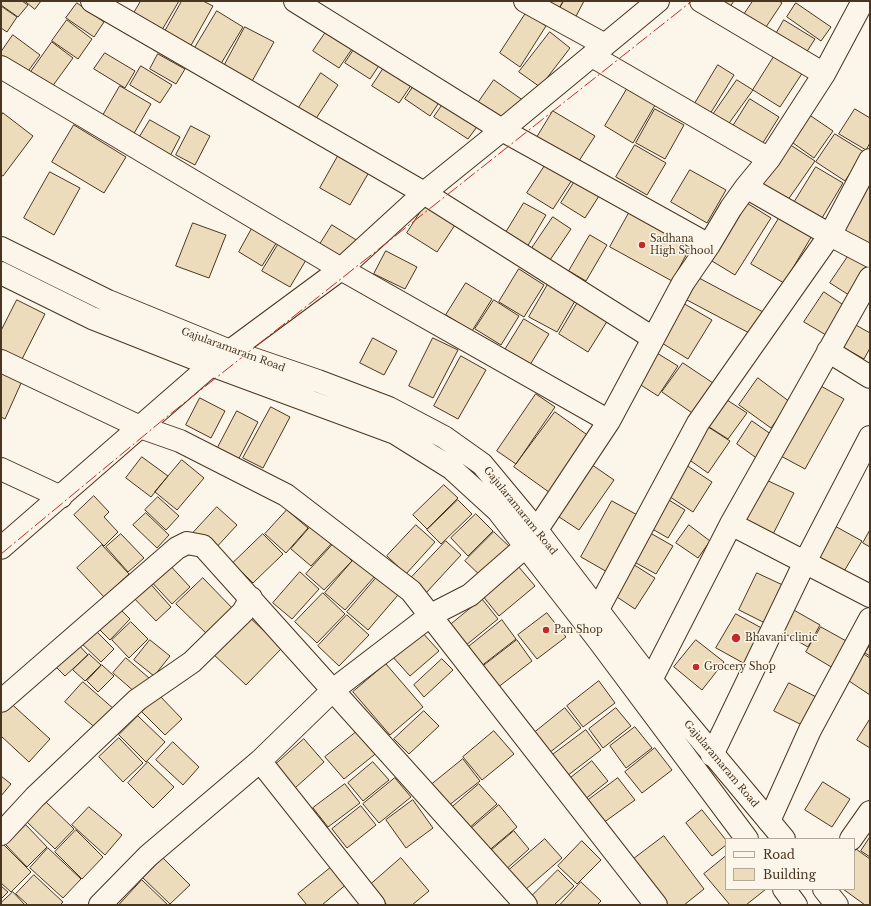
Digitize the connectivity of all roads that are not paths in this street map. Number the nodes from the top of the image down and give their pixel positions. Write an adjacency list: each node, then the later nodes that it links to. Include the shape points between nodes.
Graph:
1 (92, 1): 14 (street)
2 (295, 1): 10 (street)
3 (525, 1): 7 (street)
4 (658, 1): 7 (street)
5 (701, 1): 9 (street)
6 (863, 1): 9 (street)
7 (599, 50): 10 (street); 11 (street)
8 (1, 67): 19 (street)
9 (824, 74): 11 (street)
10 (502, 130): 14 (street); 16 (street)
11 (769, 159): 13 (street)
12 (870, 160): 15 (street)
13 (746, 187): 15 (street); 16 (street)
14 (424, 193): 19 (street); 22 (street)
15 (830, 235): 18 (street); 39 (street, via 698,423)
16 (709, 245): 22 (street, via 683,283)
17 (1, 248): 23 (street, Gajularamaram Road, via 108,301)
18 (870, 256)
19 (341, 269): 23 (street); 28 (street)
20 (1, 273): 26 (street, Gajularamaram Road, via 92,318)
21 (870, 278): 24 (street)
22 (653, 338): 28 (street)
23 (230, 351): 34 (street, Gajularamaram Road, via 389,408 444,437 482,464)
24 (828, 351): 27 (street); 33 (street)
25 (1, 361): 29 (street)
26 (211, 366): 29 (street); 34 (street, Gajularamaram Road, via 395,433 451,468)
27 (870, 377)
28 (609, 421): 34 (street)
29 (140, 427): 32 (street); 40 (street, via 180,442 286,495 411,591)
30 (870, 437): 36 (street)
31 (1, 469): 32 (street)
32 (61, 497): 35 (street)
33 (731, 524): 36 (street); 42 (street)
34 (531, 538): 39 (street, Gajularamaram Road); 40 (street, via 470,595); 50 (street, Gajularamaram Road, via 600,643)
35 (1, 548)
36 (805, 562): 37 (street); 45 (street)
37 (870, 596)
38 (251, 598): 43 (street); 44 (street, via 203,546 187,543 177,548); 49 (street, via 243,612 192,662 137,700)
39 (597, 611): 42 (street, Gajularamaram Road)
40 (431, 615): 43 (street); 58 (street)
41 (870, 619): 48 (street, via 810,730)
42 (651, 680): 45 (street, Gajularamaram Road)
43 (333, 690): 46 (street); 57 (street)
44 (1, 701)
45 (712, 755): 48 (street, Gajularamaram Road)
46 (260, 761): 55 (street, via 148,856); 56 (street)
47 (870, 812): 52 (street)
48 (769, 821): 51 (street, Gajularamaram Road)
49 (1, 834)
50 (746, 838)
51 (783, 838)
52 (852, 838)
53 (785, 890): 59 (street)
54 (825, 890): 60 (street)
55 (100, 905)
56 (374, 905)
57 (526, 905)
58 (656, 905)
59 (796, 905)
60 (837, 905)

